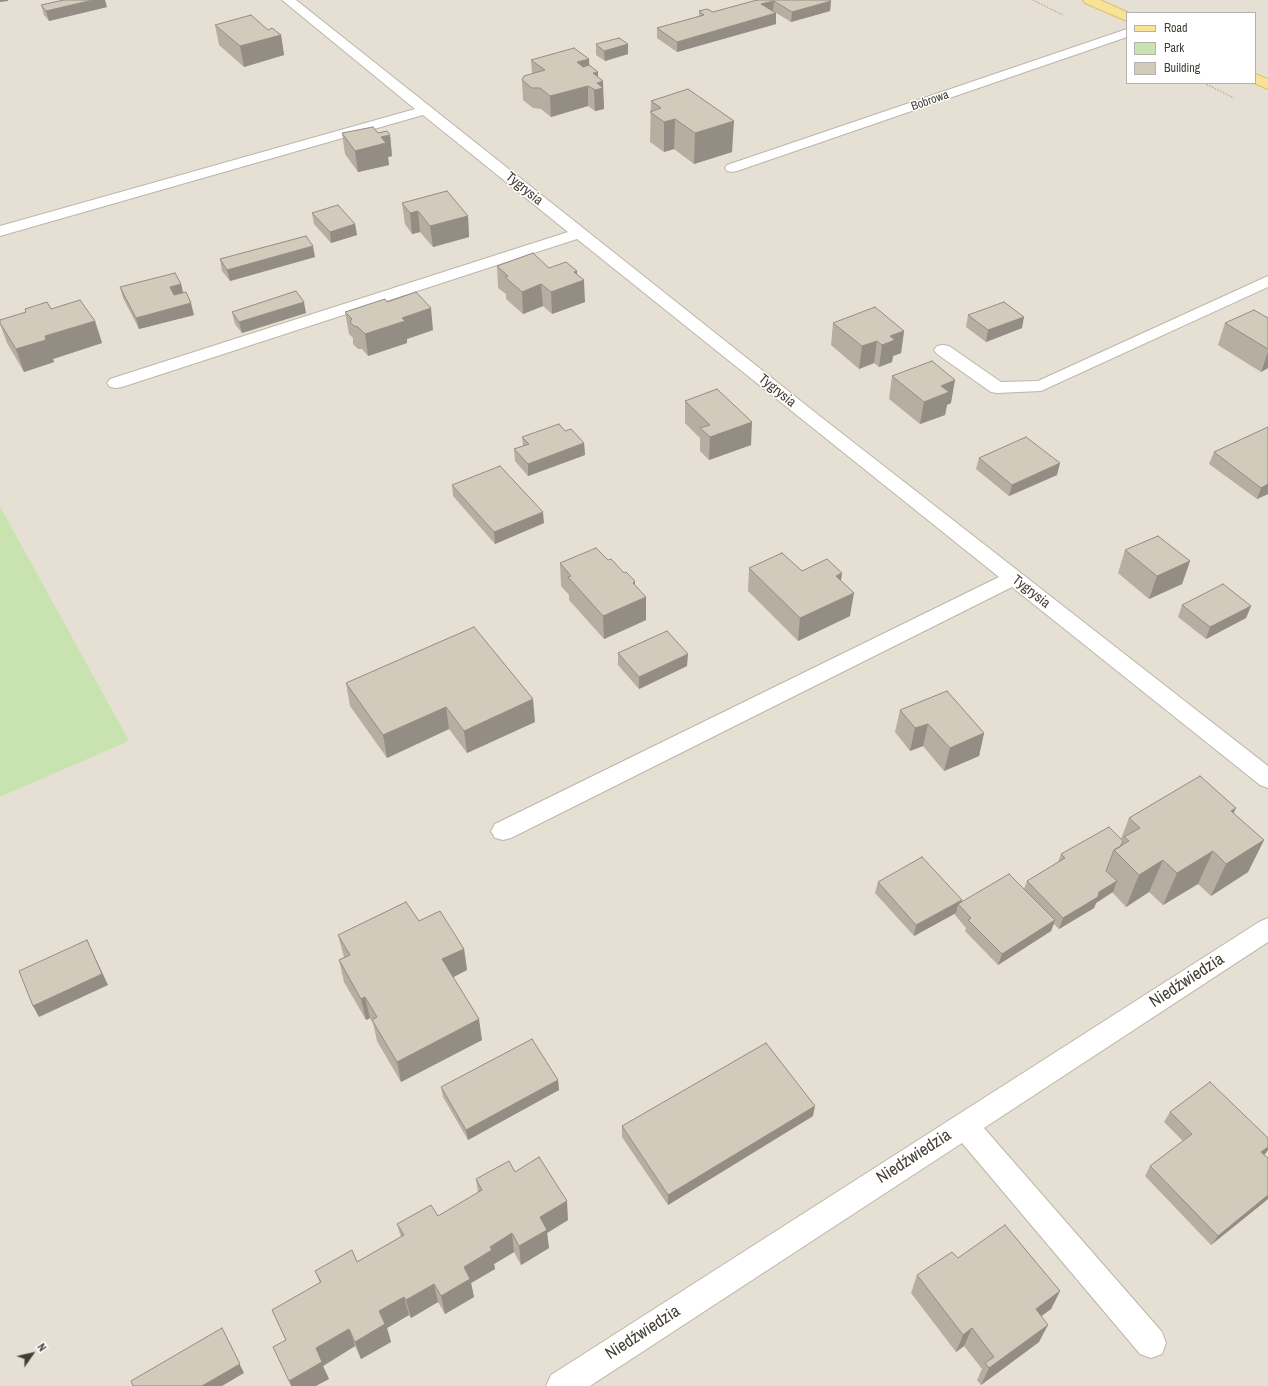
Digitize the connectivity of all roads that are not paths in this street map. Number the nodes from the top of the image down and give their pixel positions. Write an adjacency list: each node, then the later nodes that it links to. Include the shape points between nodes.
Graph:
1 (288, 0): 7 (street, Tygrysia)
2 (1090, 0): 3 (main road)
3 (1126, 18)
4 (1126, 33): 8 (street, Bobrowa)
5 (1256, 79): 6 (main road)
6 (1268, 85)
7 (426, 110): 9 (street); 10 (street, Tygrysia)
8 (732, 168)
9 (0, 231)
10 (580, 234): 13 (street); 14 (street, Tygrysia)
11 (1268, 281): 12 (street, via 1041,386 997,388)
12 (942, 350)
13 (116, 383)
14 (1014, 578): 15 (street, Tygrysia); 16 (street)
15 (1268, 779)
16 (503, 831)
17 (1268, 929): 18 (street, Niedźwiedzia)
18 (964, 1124): 19 (street); 20 (street, Niedźwiedzia)
19 (1151, 1343)
20 (562, 1386)

